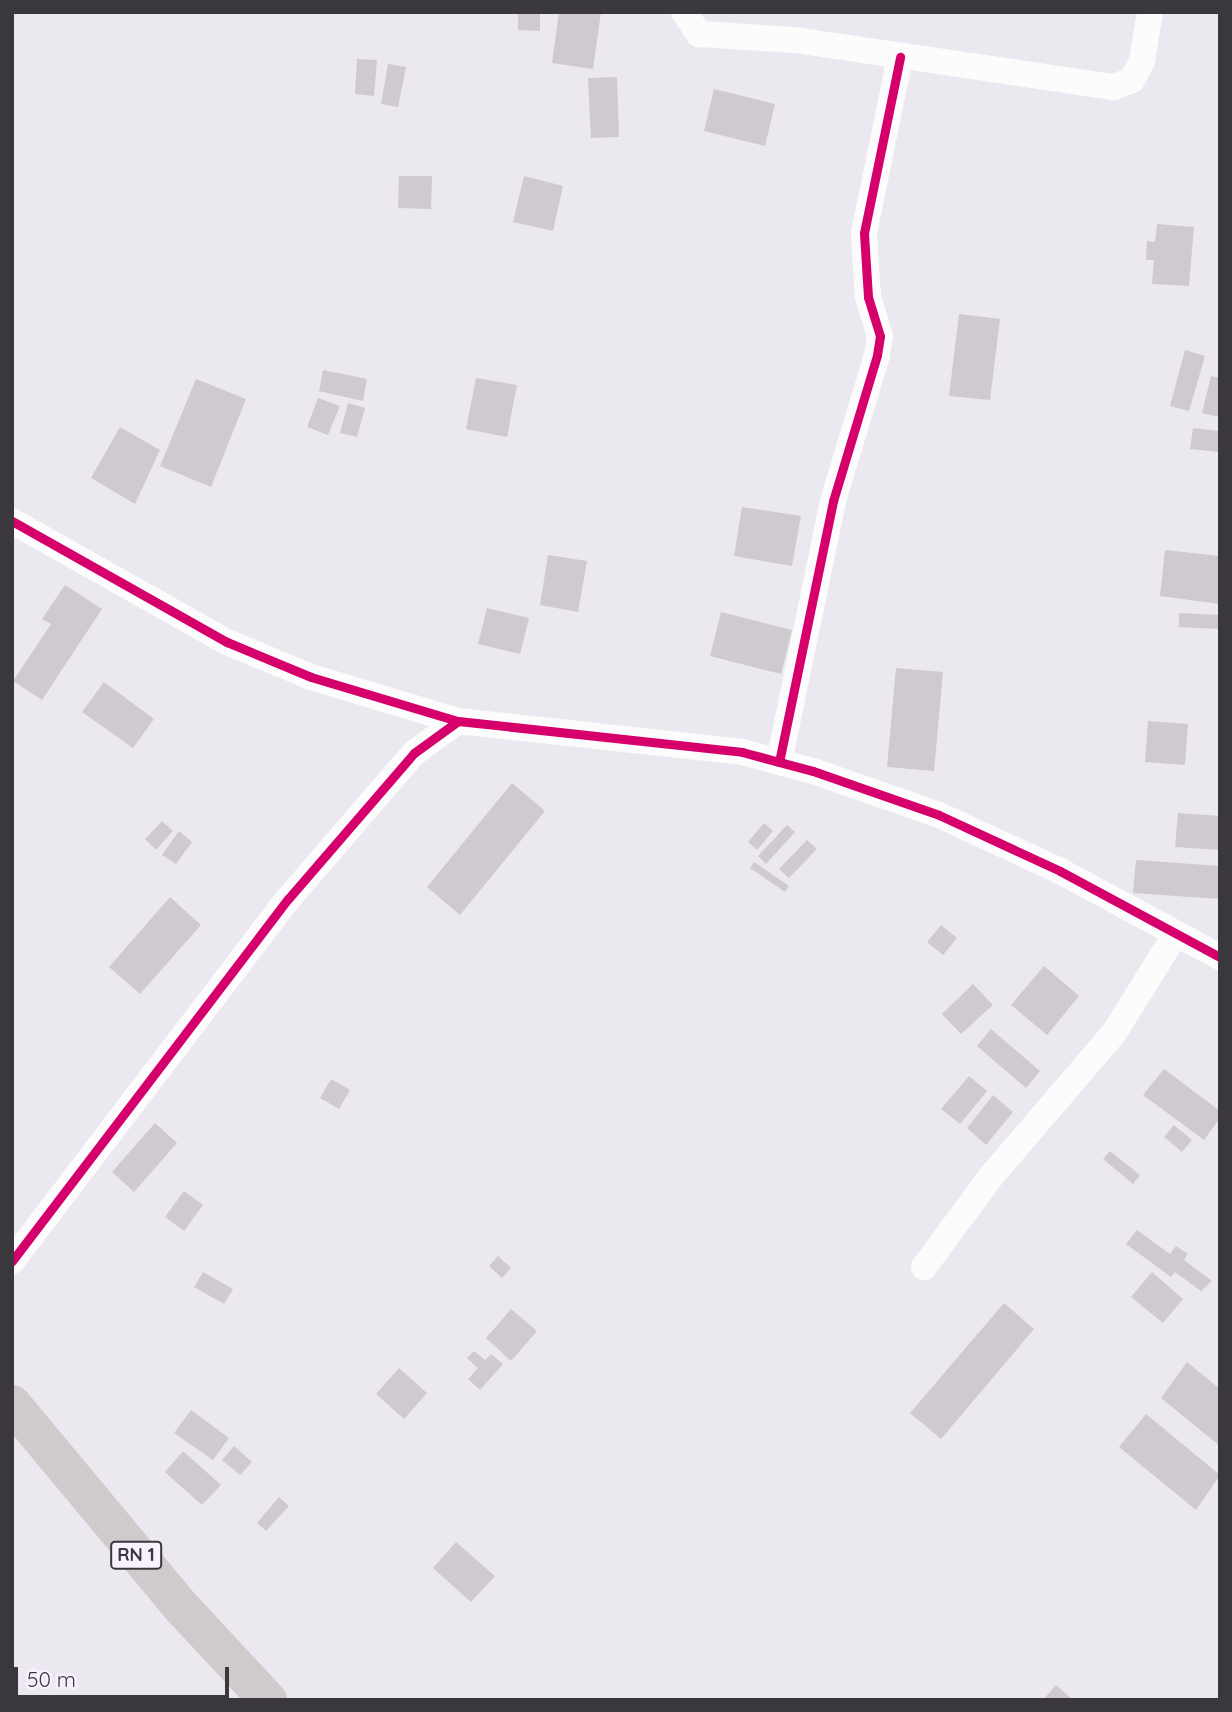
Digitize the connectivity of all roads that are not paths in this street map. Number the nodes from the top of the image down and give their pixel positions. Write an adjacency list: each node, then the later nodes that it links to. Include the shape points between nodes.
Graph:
1 (684, 12): 3 (street, via 699,34 795,40)
2 (1150, 12): 3 (street, via 1142,61 1132,80 1114,87)
3 (900, 57): 8 (street, via 864,233 868,297 880,336 877,355 832,501)
4 (12, 521): 5 (street, via 227,642)
5 (401, 707): 6 (street); 7 (street)
6 (458, 720): 7 (street); 8 (street, via 701,747)
7 (414, 753): 11 (street, via 288,899)
8 (779, 762): 9 (street, via 939,815 1060,871)
9 (1175, 935): 10 (street); 12 (street, via 1114,1033 993,1174)
10 (1220, 957)
11 (12, 1261)
12 (923, 1267)
13 (12, 1404): 14 (main road, RN 1, via 175,1600)
14 (268, 1700)

